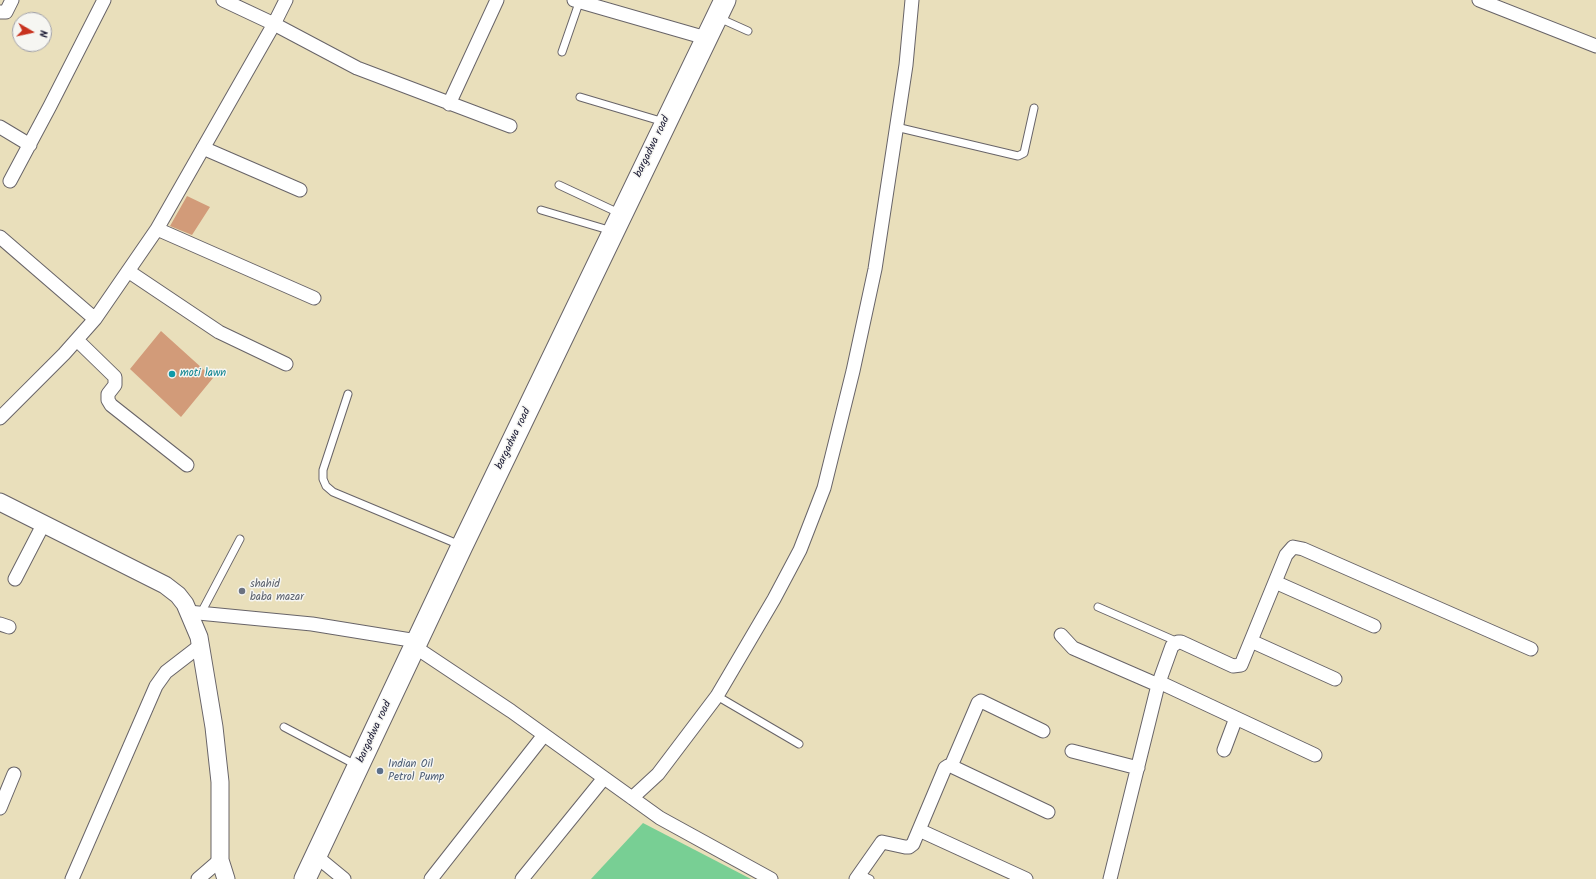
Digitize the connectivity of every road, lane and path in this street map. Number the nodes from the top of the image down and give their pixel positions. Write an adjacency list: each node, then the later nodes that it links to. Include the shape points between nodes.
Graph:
1 (12, 0): 10 (street, via 6,12)
2 (104, 0): 23 (street)
3 (222, 0): 11 (street)
4 (286, 0): 11 (street)
5 (497, 0): 17 (street)
6 (912, 0): 22 (street, via 906,66)
7 (1479, 0): 14 (street)
8 (578, 1): 13 (street); 15 (lane)
9 (720, 8): 12 (lane); 13 (main road, bargadwa road)
10 (0, 12)
11 (274, 24): 17 (street, via 357,68); 24 (street)
12 (748, 31)
13 (706, 38): 19 (main road, bargadwa road)
14 (1596, 46)
15 (562, 52)
16 (580, 97): 19 (lane)
17 (449, 104): 20 (street)
18 (1034, 108): 22 (lane, via 1024,153 1018,156)
19 (665, 122): 29 (main road, bargadwa road)
20 (510, 126)
21 (0, 127): 23 (street)
22 (896, 127): 57 (street, via 875,269 824,488 800,550)
23 (30, 145): 25 (street)
24 (203, 148): 27 (street); 30 (street)
25 (10, 180)
26 (560, 185): 29 (lane)
27 (300, 190)
28 (541, 210): 29 (lane)
29 (617, 223): 43 (main road, bargadwa road)
30 (157, 229): 32 (street); 33 (street)
31 (0, 237): 34 (street)
32 (128, 271): 34 (street); 36 (street, via 219,332)
33 (314, 298)
34 (95, 319): 35 (street)
35 (77, 340): 38 (street); 39 (street, via 115,377 115,385 108,394 111,405)
36 (286, 364)
37 (348, 394): 43 (lane, via 323,470 326,486 333,492)
38 (0, 418)
39 (187, 465)
40 (0, 502): 41 (street)
41 (44, 523): 44 (street); 47 (street, via 165,585)
42 (240, 539): 47 (lane)
43 (462, 546): 52 (main road, bargadwa road)
44 (15, 580)
45 (1275, 582): 48 (street); 50 (street); 53 (street, via 1289,550 1298,548)
46 (1098, 607): 51 (lane)
47 (195, 612): 52 (street, via 312,624); 54 (street)
48 (1374, 626)
49 (1061, 635): 56 (street, via 1073,648)
50 (1251, 641): 51 (street, via 1243,662 1236,666); 55 (street)
51 (1178, 642): 56 (street, via 1172,646)
52 (416, 644): 61 (street); 66 (main road, bargadwa road)
53 (1531, 649)
54 (189, 654): 76 (street, via 214,727 220,782); 78 (street, via 166,672 156,686)
55 (1335, 679)
56 (1159, 683): 58 (street); 68 (street)
57 (717, 696): 62 (lane); 71 (street, via 658,774)
58 (1236, 718): 63 (street); 65 (street)
59 (284, 726): 66 (lane)
60 (1043, 731): 67 (street, via 981,701)
61 (544, 735): 70 (street); 83 (street)
62 (799, 744)
63 (1224, 750)
64 (1072, 751): 68 (street)
65 (1315, 755)
66 (358, 766): 75 (main road, bargadwa road)
67 (951, 766): 73 (street); 74 (street, via 945,768)
68 (1138, 768): 87 (street)
69 (14, 774): 72 (street)
70 (604, 778): 71 (street); 84 (street)
71 (632, 798): 85 (street, via 668,823)
72 (0, 808)
73 (1048, 812)
74 (919, 830): 77 (street, via 909,847 882,842); 86 (street)
75 (316, 856): 81 (main road, bargadwa road); 82 (street)
76 (215, 865): 79 (street); 80 (street)
77 (862, 877)
78 (72, 879)
79 (198, 879)
80 (226, 879)
81 (305, 879)
82 (344, 879)
83 (431, 879)
84 (522, 879)
85 (771, 879)
86 (1026, 879)
87 (1110, 879)

